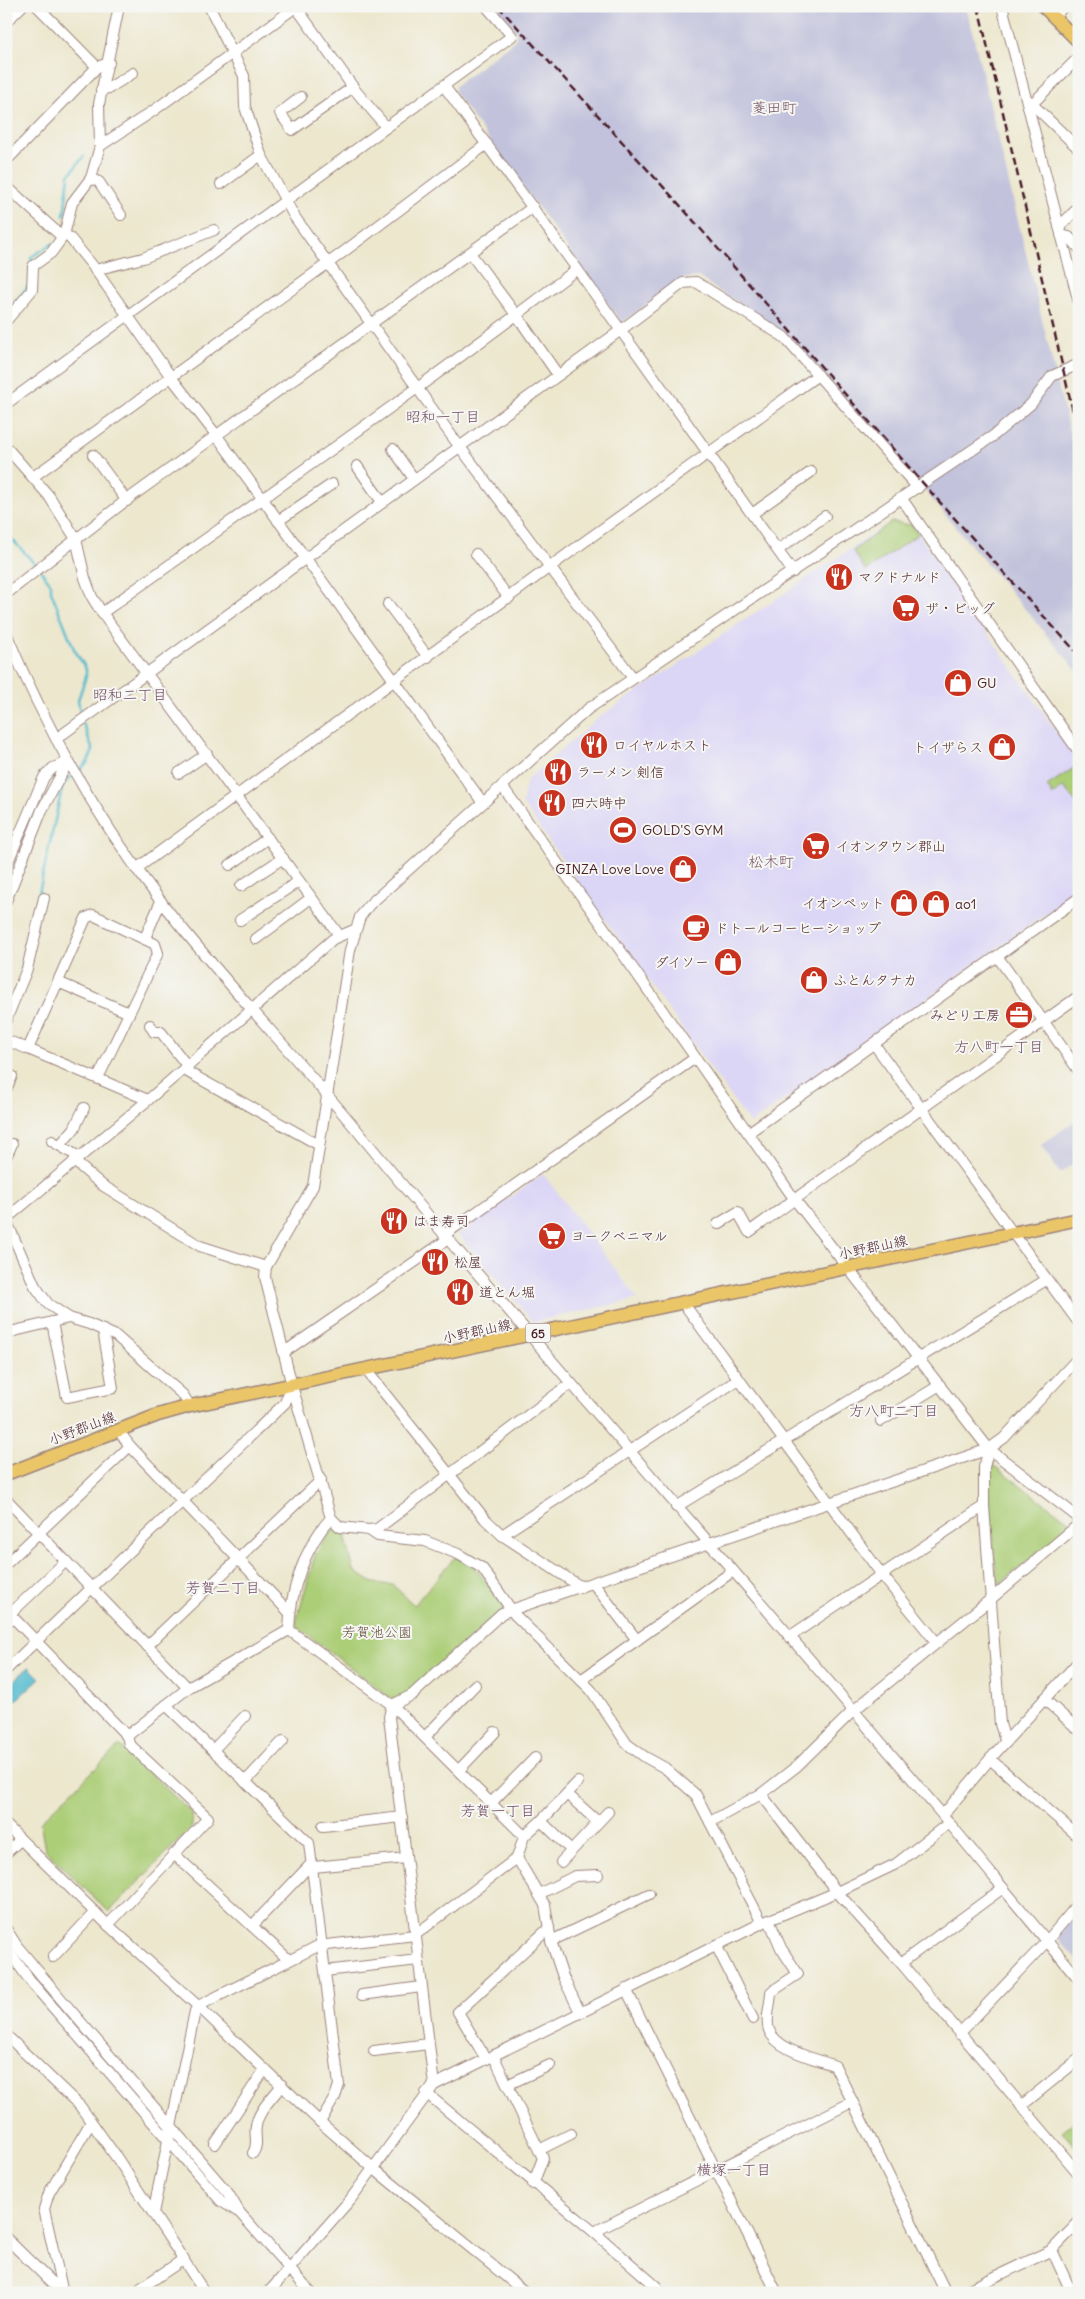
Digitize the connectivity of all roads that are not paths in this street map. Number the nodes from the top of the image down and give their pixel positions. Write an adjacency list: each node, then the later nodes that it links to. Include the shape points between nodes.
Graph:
1 (22, 6): 11 (street)
2 (37, 6): 16 (street)
3 (119, 6): 15 (street)
4 (209, 6): 13 (street)
5 (297, 6): 13 (street); 19 (street)
6 (486, 6): 18 (street, via 512,36)
7 (1002, 6): 22 (street)
8 (1043, 6): 10 (main road)
9 (1064, 6): 10 (street)
10 (1054, 17): 12 (main road)
11 (6, 22)
12 (1079, 42)
13 (233, 52): 25 (street); 27 (street, via 244,76 245,104)
14 (1079, 57): 22 (street)
15 (109, 63): 16 (street); 20 (street)
16 (98, 67): 28 (street)
17 (133, 74): 20 (street)
18 (444, 86): 23 (street); 24 (street)
19 (353, 87): 21 (street, via 292,130 280,113); 23 (street)
20 (102, 90): 25 (street)
21 (301, 97)
22 (1029, 101): 26 (street); 37 (street)
23 (386, 127): 32 (street)
24 (486, 144): 34 (street); 41 (street)
25 (100, 146): 29 (street)
26 (1079, 149)
27 (261, 155): 30 (street); 32 (street)
28 (6, 161)
29 (91, 178): 35 (street, via 99,182); 38 (street, via 72,203)
30 (221, 184)
31 (6, 186): 38 (street)
32 (286, 200): 41 (street); 46 (street)
33 (1079, 207): 37 (street)
34 (533, 208): 40 (street); 42 (street)
35 (121, 215)
36 (214, 230): 43 (street, via 144,258)
37 (1060, 231): 39 (street); 44 (street)
38 (64, 235): 43 (street); 47 (street, via 51,253 33,266 32,290)
39 (1079, 248)
40 (470, 253): 45 (street); 48 (street)
41 (328, 263): 48 (street); 53 (street)
42 (577, 269): 45 (street); 49 (street)
43 (95, 270): 46 (street)
44 (1079, 303)
45 (516, 314): 51 (street); 54 (street)
46 (128, 317): 53 (street); 55 (street)
47 (6, 321)
48 (373, 324): 54 (street); 56 (street)
49 (621, 330): 51 (street); 52 (street, via 683,283 696,282 784,337); 60 (street)
50 (1079, 364): 67 (street, via 1052,376 1017,417)
51 (558, 375): 57 (street)
52 (818, 375): 60 (street); 67 (street)
53 (171, 377): 56 (street); 64 (street)
54 (418, 388): 57 (street); 68 (street)
55 (6, 404)
56 (217, 436): 68 (street); 70 (street)
57 (460, 445): 65 (street); 79 (street)
58 (6, 447): 64 (street)
59 (393, 448): 65 (street)
60 (709, 454): 72 (street); 79 (street)
61 (93, 455): 70 (street)
62 (357, 466): 71 (street)
63 (812, 472): 72 (street)
64 (33, 477): 75 (street)
65 (414, 479): 71 (street)
66 (332, 484): 74 (street)
67 (918, 488): 69 (street)
68 (260, 499): 74 (street); 84 (street)
69 (902, 499): 80 (street); 91 (street)
70 (127, 501): 75 (street)
71 (382, 502): 78 (street)
72 (752, 514): 76 (street)
73 (825, 516): 76 (street)
74 (278, 521): 78 (street)
75 (76, 539): 81 (street); 84 (street, via 85,578)
76 (778, 550): 80 (street)
77 (476, 554): 82 (street)
78 (305, 557): 87 (street); 89 (street)
79 (552, 568): 82 (street); 88 (street)
80 (793, 572): 88 (street)
81 (6, 594)
82 (509, 598): 86 (street)
83 (388, 604): 86 (street)
84 (102, 613): 87 (street)
85 (6, 633): 90 (street, via 26,682)
86 (428, 657): 89 (street)
87 (146, 672): 90 (street); 92 (street)
88 (633, 678): 95 (street, via 588,709)
89 (394, 682): 96 (street); 97 (street)
90 (56, 738): 93 (street)
91 (1079, 752)
92 (207, 754): 94 (street); 96 (street)
93 (68, 762): 101 (street, via 53,768 44,777); 102 (street); 108 (street, via 42,810)
94 (179, 774)
95 (502, 786): 97 (street); 127 (street)
96 (237, 795): 98 (street); 102 (street)
97 (483, 803): 111 (street, via 369,905)
98 (268, 838): 99 (street); 100 (street)
99 (283, 858): 103 (street); 104 (street)
100 (230, 865)
101 (6, 866)
102 (136, 869): 109 (street)
103 (299, 880): 106 (street); 110 (street)
104 (241, 886)
105 (44, 898): 118 (street, via 27,969)
106 (311, 898): 112 (street); 114 (street)
107 (1079, 898): 115 (street)
108 (6, 901)
109 (160, 901): 113 (street); 119 (street)
110 (240, 920)
111 (356, 929): 112 (street); 133 (street)
112 (339, 935): 119 (street)
113 (145, 938): 116 (street, via 93,915 86,918); 120 (street, via 155,944 158,953)
114 (256, 938)
115 (997, 956): 122 (street); 125 (street)
116 (58, 982): 120 (street); 126 (street)
117 (1079, 996): 122 (street)
118 (10, 1001): 121 (street)
119 (252, 1011): 128 (street); 133 (street)
120 (129, 1013): 131 (street)
121 (6, 1020)
122 (1044, 1022): 129 (street); 136 (street)
123 (150, 1025): 128 (street, via 154,1032 162,1032)
124 (6, 1040): 126 (street)
125 (874, 1044): 136 (street); 137 (street)
126 (28, 1049): 131 (street)
127 (695, 1058): 137 (street); 147 (street)
128 (186, 1068): 134 (street); 139 (street)
129 (1079, 1071)
130 (12, 1076): 132 (street)
131 (98, 1078): 134 (street)
132 (6, 1090)
133 (328, 1095): 139 (street); 147 (street)
134 (148, 1100): 141 (street)
135 (84, 1108): 141 (street, via 74,1129 56,1143)
136 (922, 1109): 142 (street); 146 (street)
137 (748, 1133): 142 (street)
138 (12, 1144): 140 (street)
139 (319, 1145): 148 (street, via 313,1186)
140 (6, 1157)
141 (77, 1159): 143 (street); 148 (street, via 102,1185 200,1246)
142 (796, 1200): 145 (street, via 749,1232 738,1212); 149 (street)
143 (8, 1217): 152 (street, via 35,1286 48,1304)
144 (1079, 1219): 146 (main road, 小野郡山線 / 65)
145 (718, 1224)
146 (1012, 1233): 149 (main road, 小野郡山線 / 65); 150 (street)
147 (446, 1237): 157 (street); 158 (street)
148 (266, 1267): 158 (street)
149 (848, 1268): 151 (main road, 小野郡山線 / 65); 159 (street)
150 (1046, 1280): 154 (street); 159 (street)
151 (684, 1304): 157 (main road, 小野郡山線 / 65); 162 (street)
152 (69, 1318): 153 (street); 155 (street)
153 (52, 1322): 155 (street, via 67,1397 113,1388); 156 (street)
154 (1079, 1323)
155 (102, 1330): 166 (street, via 116,1336 183,1395)
156 (6, 1333)
157 (529, 1335): 161 (main road, 小野郡山線 / 65); 163 (street)
158 (283, 1353): 165 (street)
159 (918, 1357): 164 (street); 169 (street)
160 (1079, 1358): 172 (street)
161 (366, 1370): 165 (main road, 小野郡山線 / 65); 174 (street)
162 (740, 1379): 169 (street); 171 (street)
163 (571, 1383): 171 (street); 174 (street)
164 (940, 1385): 167 (street); 172 (street)
165 (292, 1386): 166 (main road, 小野郡山線 / 65); 175 (street); 177 (street, via 285,1403)
166 (190, 1406): 168 (main road, 小野郡山線 / 65)
167 (881, 1421)
168 (118, 1430): 170 (street); 173 (main road, 小野郡山線 / 65)
169 (784, 1440): 178 (street); 180 (street)
170 (130, 1446): 177 (street); 185 (street)
171 (628, 1450): 180 (street); 186 (street)
172 (989, 1450): 178 (street); 179 (street, via 984,1468); 182 (street)
173 (6, 1474)
174 (450, 1475): 184 (street, via 377,1529); 186 (street)
175 (321, 1480): 181 (street); 188 (street)
176 (6, 1499): 185 (street)
177 (183, 1502): 188 (street); 195 (street)
178 (830, 1502): 187 (street); 192 (street)
179 (984, 1506): 192 (street); 196 (street)
180 (676, 1507): 187 (street)
181 (331, 1518): 184 (street, via 340,1526); 199 (street, via 307,1552)
182 (1079, 1518)
183 (1079, 1524): 196 (street)
184 (369, 1530): 197 (street, via 378,1536 424,1541 476,1563 488,1574)
185 (39, 1532): 189 (street); 190 (street)
186 (502, 1535): 194 (street)
187 (709, 1544): 191 (street); 193 (street)
188 (238, 1559): 199 (street); 205 (street)
189 (66, 1561): 195 (street); 198 (street)
190 (6, 1564)
191 (732, 1571): 201 (street); 202 (street)
192 (882, 1575): 201 (street); 204 (street)
193 (594, 1583): 194 (street); 202 (street)
194 (581, 1587): 197 (street)
195 (91, 1588): 203 (street); 205 (street)
196 (991, 1598): 204 (street); 221 (street, via 1000,1724)
197 (512, 1610): 208 (street); 212 (street, via 502,1613 412,1695)
198 (8, 1612): 203 (street)
199 (290, 1613): 200 (street)
200 (289, 1630): 210 (street); 212 (street)
201 (789, 1637): 214 (street)
202 (637, 1640): 208 (street)
203 (36, 1642): 207 (street); 218 (street)
204 (937, 1643): 214 (street)
205 (148, 1646): 210 (street)
206 (1079, 1661): 211 (street)
207 (6, 1670)
208 (581, 1680): 236 (street, via 601,1702 627,1744 665,1768 696,1795)
209 (475, 1685): 219 (street)
210 (188, 1688): 213 (street)
211 (1044, 1699): 216 (street); 221 (street)
212 (392, 1705): 219 (street); 232 (street, via 389,1717)
213 (166, 1706): 218 (street); 222 (street)
214 (853, 1711): 229 (street, via 797,1766); 233 (street)
215 (245, 1716): 222 (street)
216 (1079, 1730)
217 (495, 1732): 225 (street)
218 (127, 1736): 244 (street, via 129,1744 208,1818)
219 (425, 1738): 225 (street)
220 (283, 1741): 226 (street)
221 (1006, 1743): 224 (street)
222 (213, 1750): 226 (street)
223 (535, 1758): 230 (street)
224 (990, 1759): 233 (street); 240 (street)
225 (458, 1770): 230 (street)
226 (245, 1782): 248 (street, via 309,1843)
227 (578, 1782): 228 (street)
228 (567, 1794): 234 (street); 235 (street)
229 (761, 1794): 236 (street); 251 (street)
230 (492, 1802): 239 (street)
231 (608, 1812): 235 (street)
232 (402, 1817): 238 (street); 245 (street)
233 (946, 1819): 250 (street); 251 (street, via 896,1864)
234 (541, 1821): 239 (street); 242 (street)
235 (598, 1822): 242 (street)
236 (710, 1822): 256 (street)
237 (6, 1825): 241 (street)
238 (323, 1826)
239 (524, 1836): 246 (street)
240 (1079, 1837)
241 (20, 1840): 243 (street); 255 (street)
242 (571, 1850): 247 (street)
243 (6, 1853)
244 (174, 1854): 257 (street); 258 (street)
245 (406, 1858): 248 (street); 261 (street)
246 (518, 1858): 252 (street); 261 (street)
247 (560, 1862)
248 (312, 1866): 258 (street); 264 (street)
249 (598, 1874): 252 (street, via 575,1876)
250 (1003, 1888): 263 (street); 270 (street)
251 (837, 1892): 256 (street); 270 (street)
252 (539, 1894): 259 (street, via 545,1905)
253 (649, 1894): 262 (street)
254 (1079, 1903): 263 (street)
255 (95, 1912): 257 (street); 267 (street)
256 (766, 1922): 265 (street); 291 (street, via 798,1974 771,1992 768,2029 786,2049 835,2066)
257 (108, 1925): 276 (street)
258 (252, 1926): 268 (street)
259 (549, 1928): 262 (street); 283 (street, via 458,2012)
260 (6, 1929): 295 (street, via 61,1999)
261 (415, 1935): 264 (street); 269 (street)
262 (551, 1941): 277 (street, via 563,1977)
263 (1047, 1941): 272 (street); 279 (street)
264 (322, 1945): 268 (street); 271 (street)
265 (716, 1945): 274 (street); 278 (street)
266 (6, 1948): 297 (street, via 31,1982)
267 (53, 1957)
268 (289, 1960): 276 (street)
269 (418, 1960): 271 (street); 273 (street)
270 (901, 1963): 279 (street)
271 (325, 1971): 294 (street, via 339,2085 336,2097)
272 (1079, 1979)
273 (421, 1987): 275 (street); 281 (street)
274 (626, 1989): 277 (street); 302 (street)
275 (362, 1995)
276 (198, 2006): 286 (street); 295 (street)
277 (580, 2012): 283 (street)
278 (753, 2019)
279 (959, 2034): 292 (street)
280 (6, 2035): 293 (street, via 80,2106)
281 (428, 2044): 282 (street); 288 (street)
282 (374, 2051)
283 (490, 2057): 288 (street); 289 (street)
284 (1079, 2059): 292 (street)
285 (550, 2064): 289 (street)
286 (264, 2069): 287 (street); 298 (street)
287 (282, 2085): 294 (street); 300 (street, via 256,2125 257,2147)
288 (434, 2085): 290 (street)
289 (508, 2085): 299 (street)
290 (426, 2094): 301 (street); 304 (street)
291 (852, 2102): 302 (street); 321 (street)
292 (1021, 2106): 303 (street)
293 (91, 2122): 305 (street); 314 (street, via 44,2208)
294 (320, 2122): 301 (street)
295 (171, 2127): 297 (street); 306 (street, via 228,2193)
296 (571, 2134): 299 (street)
297 (168, 2139): 305 (street); 306 (street, via 221,2202)
298 (215, 2144)
299 (539, 2150): 304 (street, via 543,2158)
300 (253, 2153)
301 (373, 2168): 312 (street, via 350,2200); 319 (street)
302 (716, 2171): 308 (street); 320 (street)
303 (1079, 2174)
304 (533, 2184): 308 (street)
305 (153, 2212): 311 (street)
306 (240, 2213): 312 (street)
307 (1079, 2222): 310 (street)
308 (594, 2232): 313 (street)
309 (6, 2238): 314 (street)
310 (1052, 2250): 322 (street); 323 (street)
311 (184, 2259): 315 (street, via 141,2288); 316 (street)
312 (290, 2268): 317 (street); 318 (street)
313 (657, 2288)
314 (63, 2291)
315 (140, 2293)
316 (205, 2293)
317 (268, 2293)
318 (311, 2293)
319 (526, 2293)
320 (777, 2293)
321 (946, 2293)
322 (961, 2293)
323 (1069, 2293)

